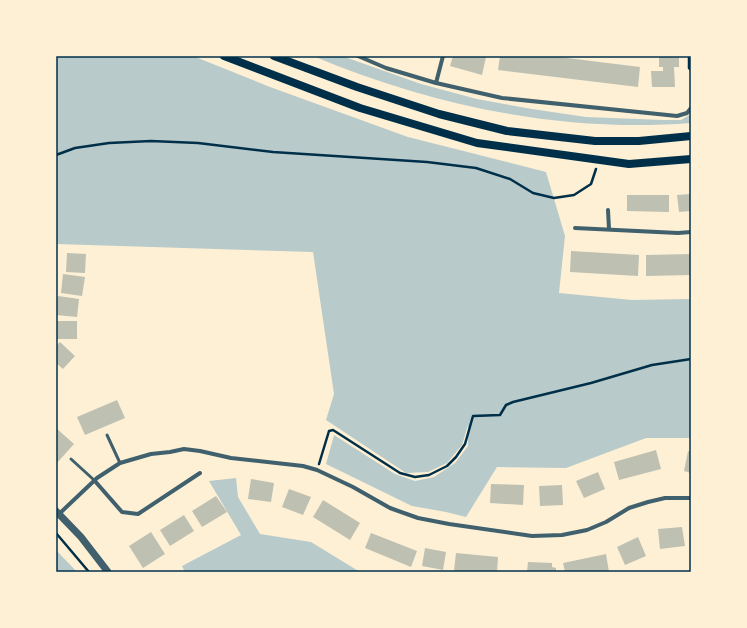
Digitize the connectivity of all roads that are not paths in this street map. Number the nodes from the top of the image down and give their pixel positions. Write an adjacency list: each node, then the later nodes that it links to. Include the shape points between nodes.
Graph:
1 (224, 56): 8 (main road, via 360,108 477,143 629,164)
2 (274, 56): 7 (main road, via 439,114 507,130 595,141 639,141)
3 (358, 56): 5 (street, via 386,68)
4 (443, 56): 5 (street)
5 (436, 83): 6 (street, via 502,98 677,116 687,113)
6 (691, 108)
7 (691, 136)
8 (691, 159)
9 (608, 210): 11 (street)
10 (575, 228): 11 (street)
11 (609, 229): 12 (street)
12 (691, 232)
13 (107, 436): 15 (lane)
14 (71, 459): 17 (lane)
15 (120, 463): 17 (street); 18 (street, via 151,454 184,449 231,458 303,466 353,487 390,508 418,518 532,536 562,535 587,530 629,508 648,502 665,498)
16 (200, 474): 17 (street, via 138,514 122,512)
17 (94, 480): 19 (street)
18 (691, 498)
19 (58, 512): 20 (street)
20 (108, 572)

